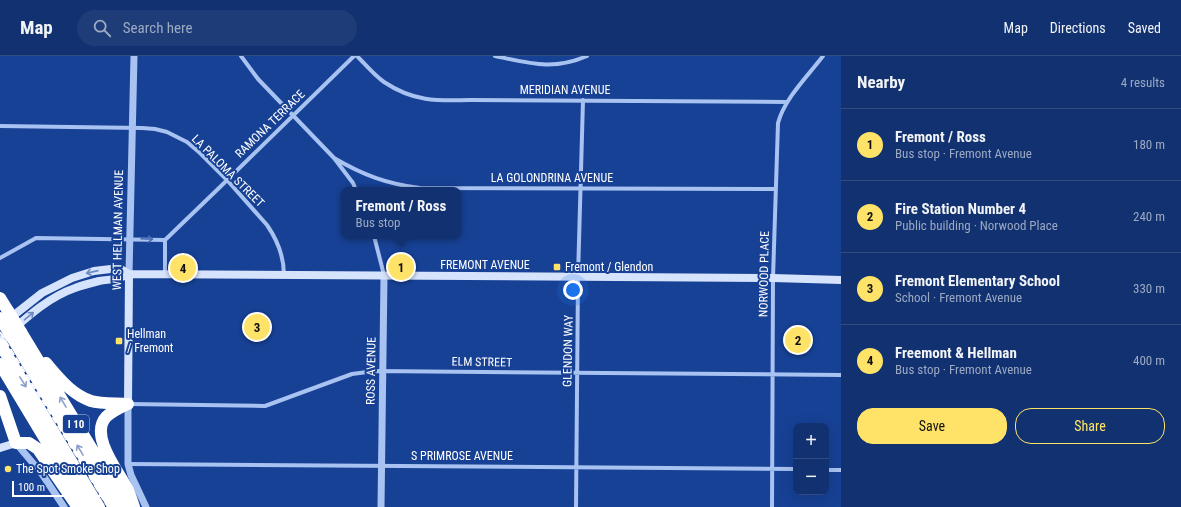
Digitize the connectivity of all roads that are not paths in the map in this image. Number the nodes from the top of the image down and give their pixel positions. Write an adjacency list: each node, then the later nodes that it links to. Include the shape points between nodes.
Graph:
1 (134, 56): 12 (street, WEST HELLMAN AVENUE)
2 (354, 56): 10 (street, RAMONA TERRACE)
3 (357, 56): 8 (street, MERIDIAN AVENUE, via 383,82 419,98 438,101)
4 (495, 56): 5 (street, via 546,65 570,62)
5 (587, 56)
6 (823, 56): 9 (street, NORWOOD PLACE)
7 (241, 57): 10 (street, via 258,79)
8 (583, 100): 9 (street, MERIDIAN AVENUE); 18 (street, GLENDON WAY)
9 (787, 102): 19 (street, NORWOOD PLACE, via 778,123)
10 (293, 115): 13 (street); 14 (street, RAMONA TERRACE)
11 (0, 126): 12 (street, LA PALOMA STREET)
12 (132, 128): 14 (street, LA PALOMA STREET, via 161,131 181,138); 20 (street, WEST HELLMAN AVENUE)
13 (334, 158): 15 (street); 16 (street, LA GOLONDRINA AVENUE, via 376,178)
14 (227, 180): 22 (street, RAMONA TERRACE); 26 (street, LA PALOMA STREET, via 272,232 281,252)
15 (355, 187)
16 (412, 187)
17 (461, 188): 18 (street, LA GOLONDRINA AVENUE)
18 (580, 188): 19 (street, LA GOLONDRINA AVENUE); 28 (street, GLENDON WAY)
19 (776, 189): 29 (street, NORWOOD PLACE)
20 (130, 238): 22 (street, one-way to 22); 23 (street, via 36,238); 24 (street, WEST HELLMAN AVENUE)
21 (375, 239): 27 (street, ROSS AVENUE)
22 (165, 240): 25 (street)
23 (0, 258)
24 (129, 274): 25 (main road, FREMONT AVENUE); 33 (main road, FREMONT AVENUE, one-way to 33, via 114,268 94,271 65,281 34,298); 35 (main road, FREMONT AVENUE, one-way to 24, via 38,309 59,295 90,283 119,279); 42 (main road, WEST HELLMAN AVENUE)
25 (165, 274): 26 (main road, FREMONT AVENUE)
26 (284, 275): 27 (main road, FREMONT AVENUE)
27 (384, 276): 28 (main road, FREMONT AVENUE); 37 (street, ROSS AVENUE)
28 (578, 277): 29 (main road, FREMONT AVENUE); 38 (street, GLENDON WAY)
29 (774, 278): 30 (main road, FREMONT AVENUE); 39 (street, NORWOOD PLACE)
30 (841, 280)
31 (0, 298): 32 (highway)
32 (3, 316): 34 (highway, bridge)
33 (0, 326)
34 (20, 338): 42 (highway, via 78,394 92,401); 59 (highway, one-way to 34); 60 (highway, I 10, one-way to 34)
35 (1, 345): 44 (highway, one-way to 44)
36 (0, 364): 49 (highway)
37 (382, 372): 38 (street, ELM STREET); 42 (street, ELM STREET, via 352,374 265,406); 48 (street, ROSS AVENUE)
38 (577, 373): 39 (street, ELM STREET); 50 (street, GLENDON WAY)
39 (773, 374): 40 (street, ELM STREET); 51 (street, NORWOOD PLACE)
40 (841, 375)
41 (0, 397): 43 (highway); 45 (highway)
42 (128, 404): 47 (street); 61 (highway, via 106,417 101,434 109,458 128,490)
43 (0, 425)
44 (50, 425): 49 (highway); 58 (highway)
45 (16, 443): 46 (main road); 55 (street, via 42,474); 56 (highway, via 29,443 38,449)
46 (0, 448)
47 (128, 464): 48 (street, S PRIMROSE AVENUE); 62 (street)
48 (381, 465): 50 (street, S PRIMROSE AVENUE); 63 (street, ROSS AVENUE)
49 (62, 467): 57 (highway)
50 (576, 467): 51 (street, S PRIMROSE AVENUE); 64 (street, GLENDON WAY)
51 (772, 469): 52 (street, S PRIMROSE AVENUE); 65 (street, NORWOOD PLACE)
52 (793, 469)
53 (829, 470): 54 (street)
54 (841, 470)
55 (64, 507)
56 (77, 507)
57 (86, 507)
58 (99, 507)
59 (114, 507)
60 (127, 507)
61 (134, 507)
62 (146, 507)
63 (381, 507)
64 (576, 507)
65 (772, 507)

